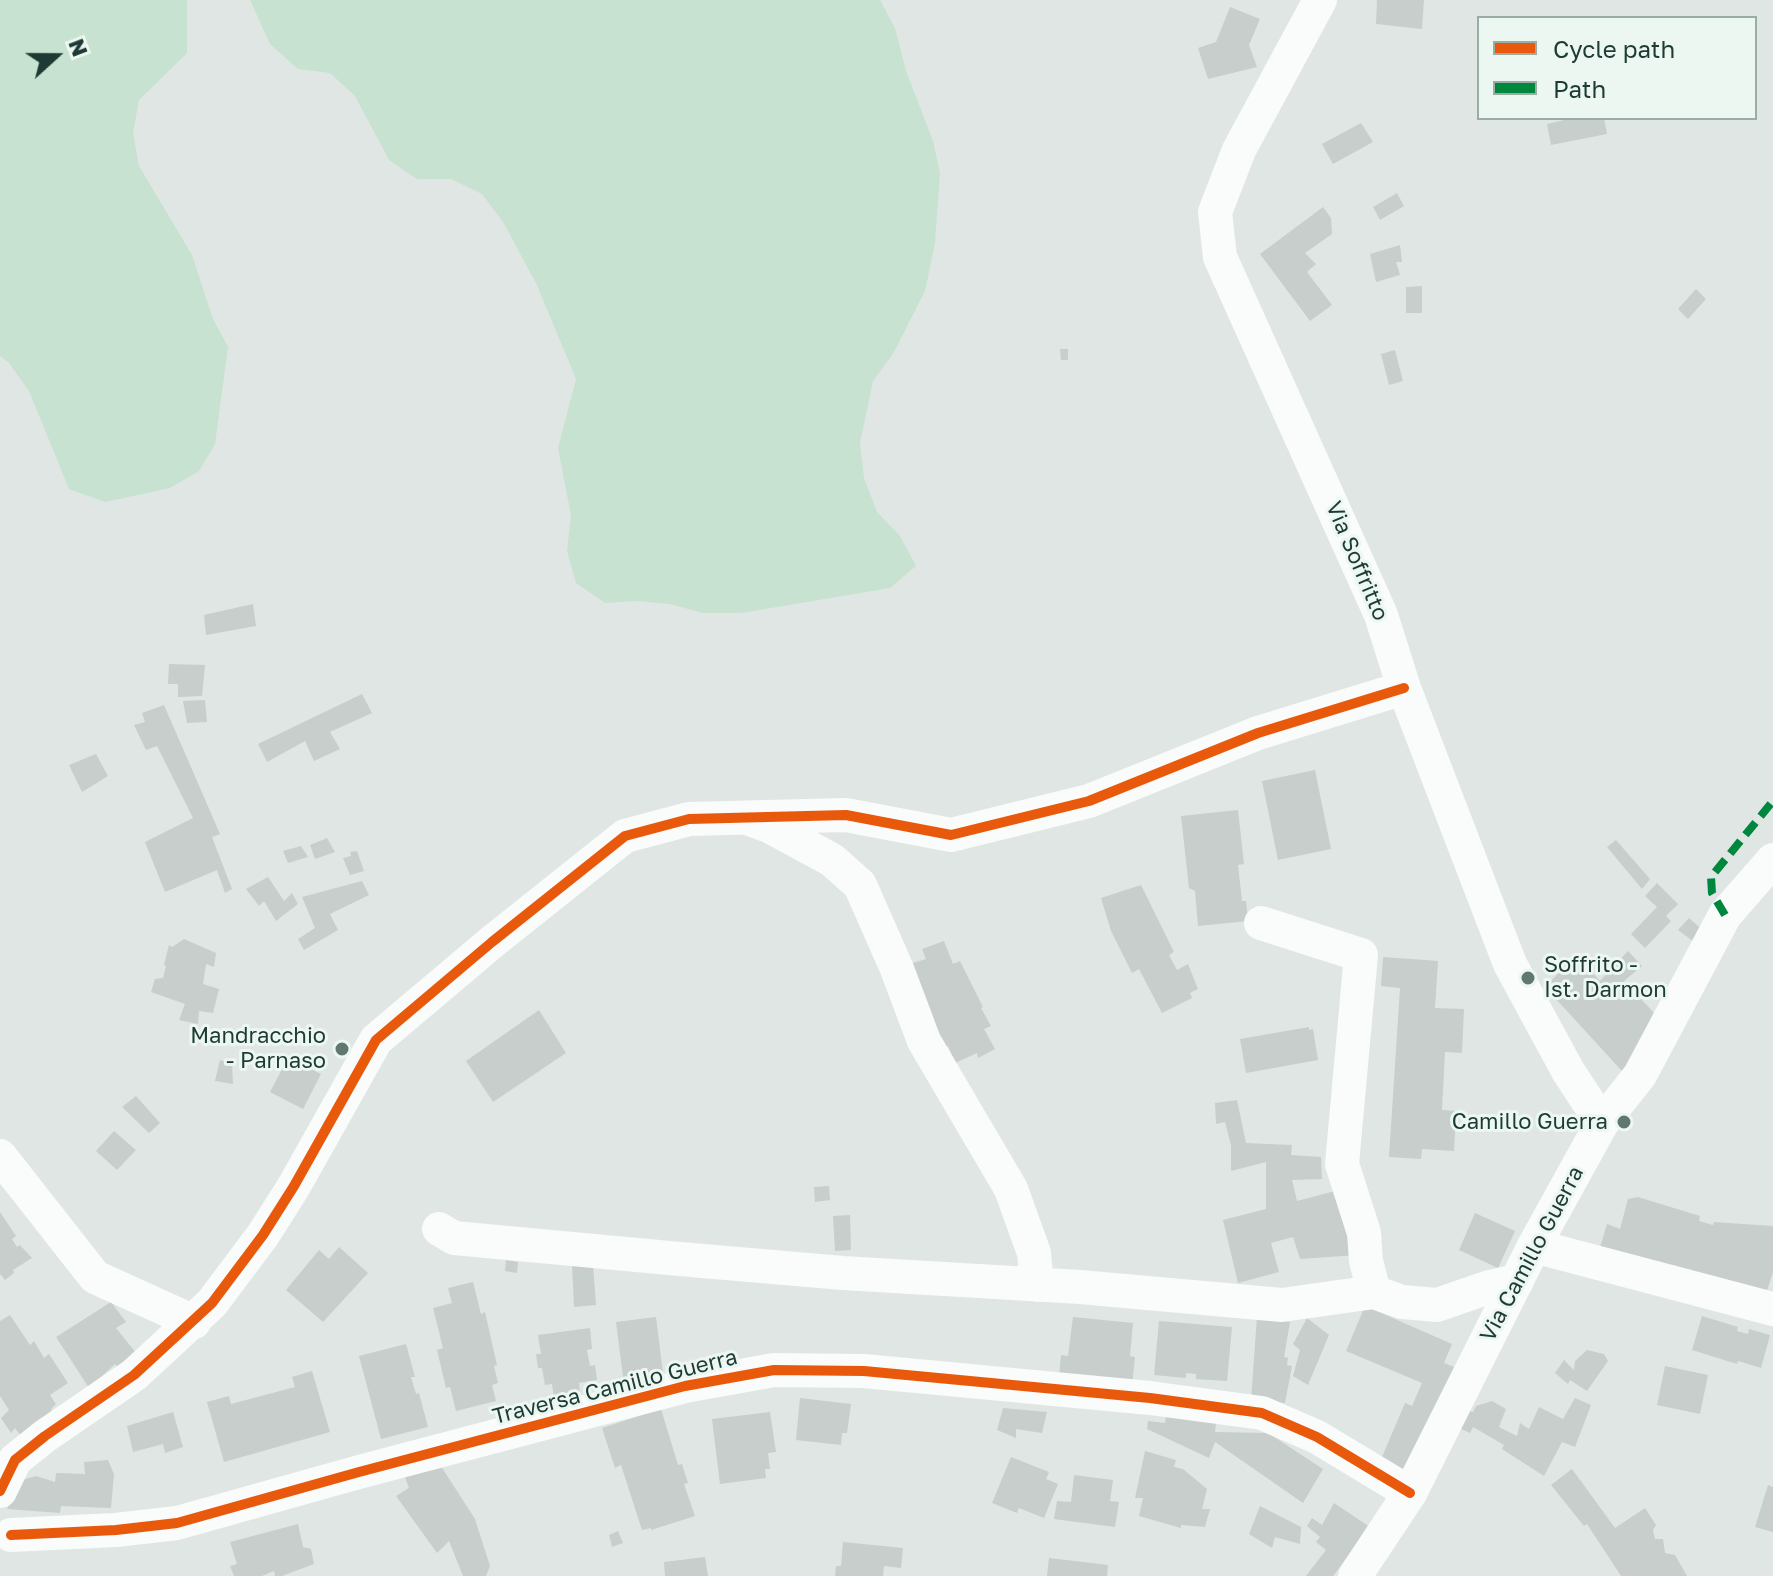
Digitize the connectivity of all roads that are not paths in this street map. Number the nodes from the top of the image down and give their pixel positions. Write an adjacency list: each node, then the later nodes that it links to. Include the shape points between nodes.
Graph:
1 (1320, 0): 2 (street, Via Soffritto, via 1239,150 1215,212 1220,257 1357,557)
2 (1404, 688): 3 (street, via 1258,733 1089,801 951,835 846,815); 6 (street, Via Soffritto, via 1510,964)
3 (743, 817): 11 (street, via 832,860 860,885 924,1041 1011,1189 1034,1253); 14 (street, via 689,819 625,836 376,1040 263,1235)
4 (1773, 860): 6 (street, Via Camillo Guerra, via 1725,915 1640,1075)
5 (1261, 923): 12 (street, via 1361,955 1342,1164 1364,1233)
6 (1602, 1123): 9 (street, Via Camillo Guerra)
7 (0, 1156): 14 (street, via 95,1277)
8 (439, 1229): 11 (street, via 454,1238)
9 (1534, 1246): 10 (street, Via Camillo Guerra); 13 (street)
10 (1517, 1281): 12 (street, via 1437,1305 1402,1302); 16 (street, Via Camillo Guerra)
11 (1037, 1285): 12 (street, via 1282,1305)
12 (1374, 1292)
13 (1773, 1309)
14 (194, 1322): 15 (street, via 134,1375 15,1460)
15 (0, 1491)
16 (1410, 1493): 17 (street, Traversa Camillo Guerra, via 1317,1437 1262,1413 864,1371 774,1370 670,1390 177,1523); 18 (street, Via Camillo Guerra)
17 (11, 1535)
18 (1355, 1576)

